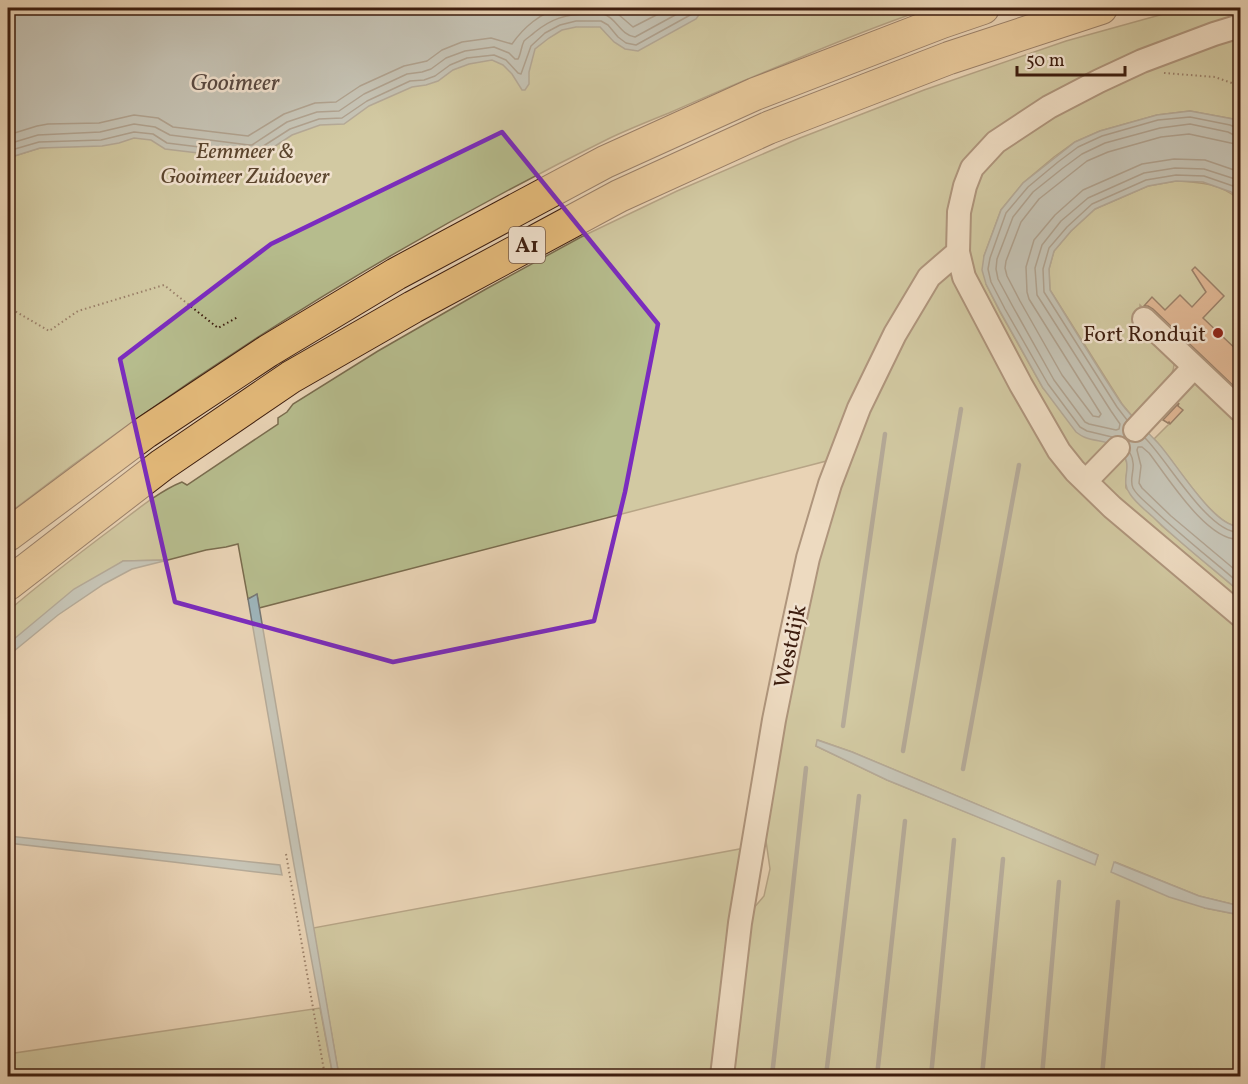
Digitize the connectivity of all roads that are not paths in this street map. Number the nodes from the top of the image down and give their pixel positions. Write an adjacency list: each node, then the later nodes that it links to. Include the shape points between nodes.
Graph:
1 (983, 8): 11 (highway, A1, via 755,94 605,162 396,274 258,357 146,432)
2 (1101, 8): 12 (highway, A1, via 949,58 768,128 620,196 291,377 162,465)
3 (1240, 26): 4 (street, via 1152,57 1100,81 1048,107 996,142 972,168 965,186)
4 (957, 252): 10 (street, via 964,277 1021,385 1059,451); 14 (street, Westdijk, via 929,277 895,334 859,408 808,558 774,720 740,923)
5 (1144, 319): 6 (street)
6 (1194, 367): 7 (street); 8 (street)
7 (1240, 410)
8 (1135, 430)
9 (1118, 448): 10 (street)
10 (1086, 481): 13 (street)
11 (8, 535)
12 (8, 584)
13 (1240, 615)
14 (722, 1077)

